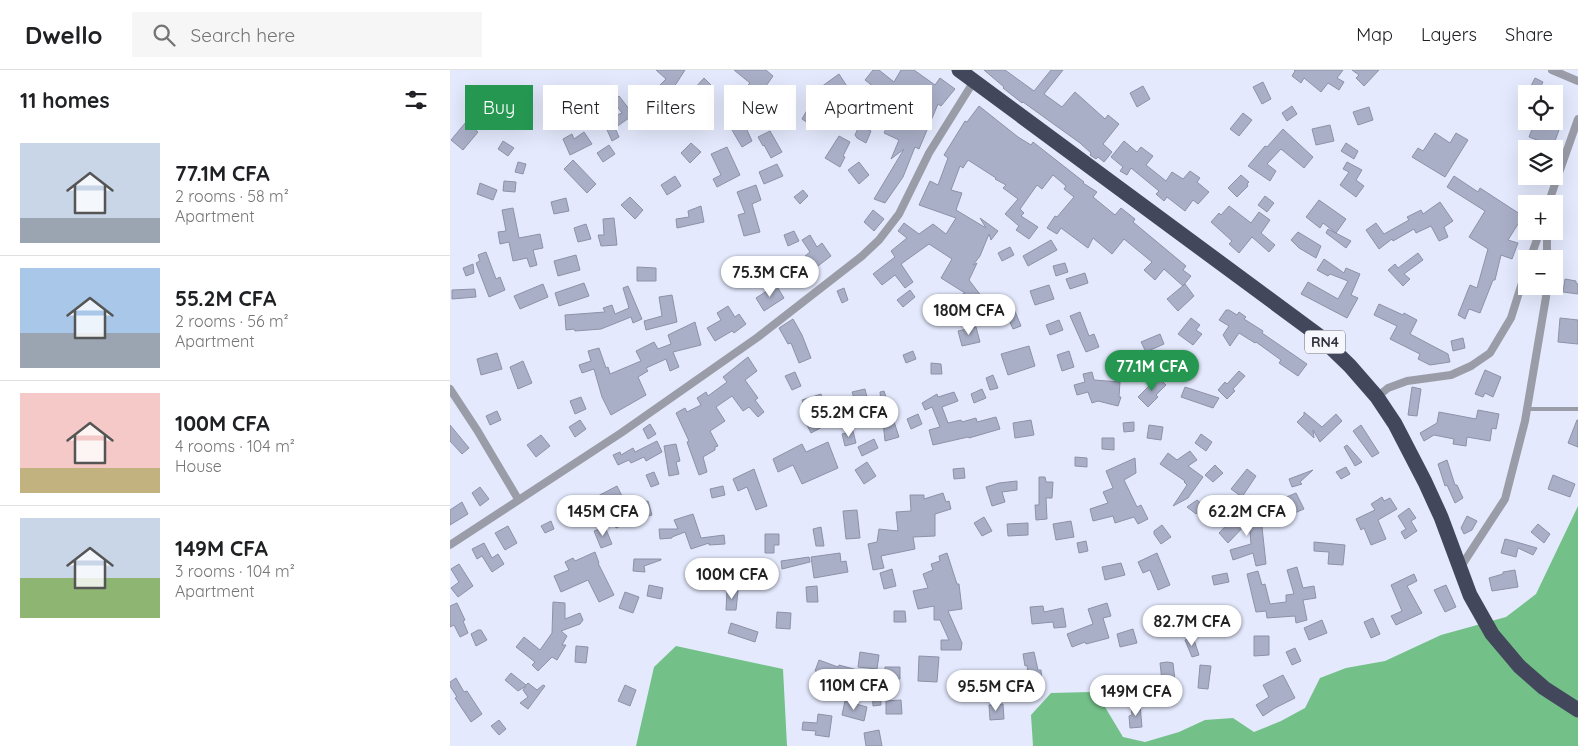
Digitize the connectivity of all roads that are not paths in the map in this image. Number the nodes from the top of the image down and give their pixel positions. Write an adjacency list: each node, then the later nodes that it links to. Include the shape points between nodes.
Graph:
1 (959, 70): 3 (highway, RN4)
2 (1552, 70): 4 (street)
3 (974, 81): 10 (highway, RN4, via 1318,335); 13 (street, via 929,153 899,214 862,256 758,337)
4 (1578, 81)
5 (1578, 119): 6 (street)
6 (1550, 195)
7 (1518, 295): 10 (street, via 1511,318 1490,354 1451,375 1407,380)
8 (1546, 295): 11 (street)
9 (450, 389): 13 (street)
10 (1377, 397): 15 (highway, RN4, via 1411,451)
11 (1527, 409): 12 (lane); 15 (street, via 1505,499)
12 (1578, 409)
13 (518, 499): 14 (street)
14 (450, 545)
15 (1460, 568): 16 (highway, RN4, via 1470,595 1492,634 1519,666 1544,688)
16 (1578, 710)

